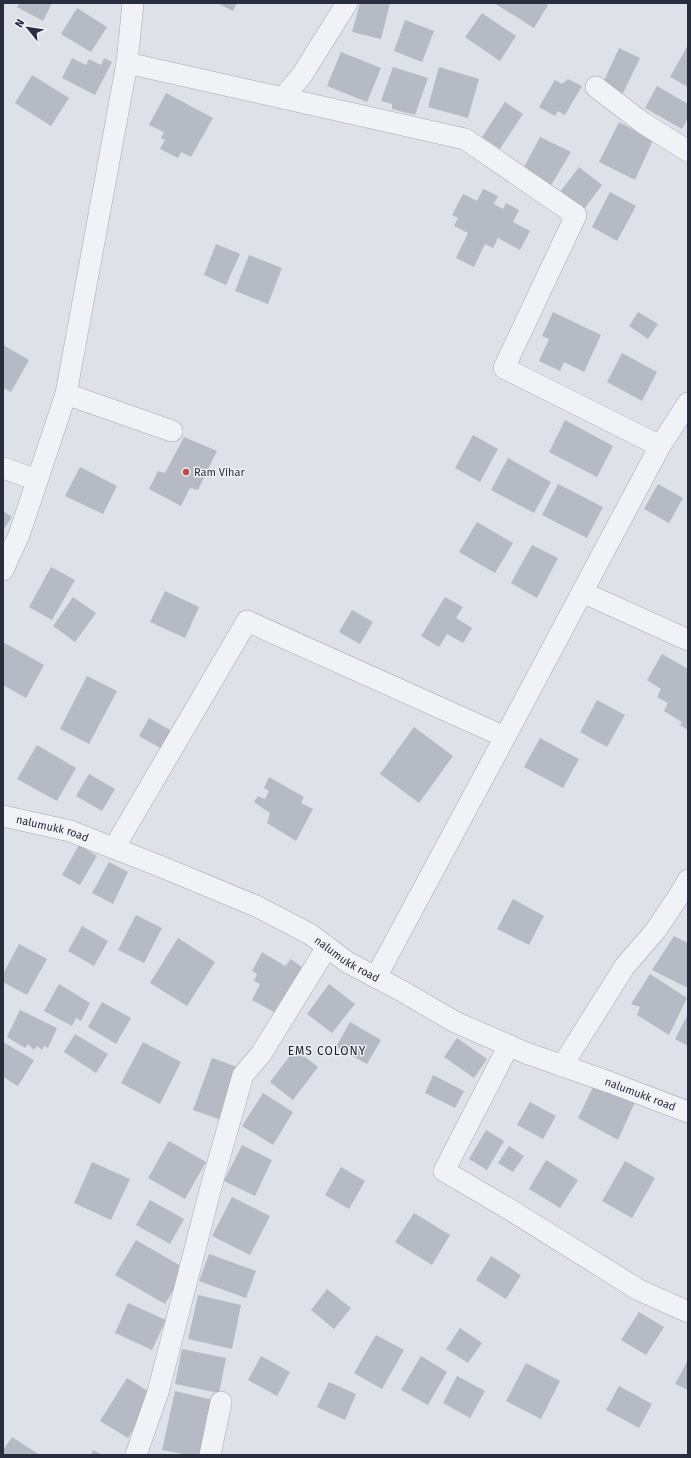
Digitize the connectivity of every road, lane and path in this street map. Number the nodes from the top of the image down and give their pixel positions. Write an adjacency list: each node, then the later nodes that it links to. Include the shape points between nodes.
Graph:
1 (133, 3): 3 (street)
2 (346, 3): 5 (street, via 302,74)
3 (127, 63): 5 (street); 7 (street)
4 (596, 86): 6 (street, via 643,123)
5 (283, 98): 10 (street, via 466,139 576,215 504,368)
6 (688, 151)
7 (66, 394): 9 (street); 12 (street)
8 (688, 403): 10 (street)
9 (172, 431)
10 (660, 446): 14 (street)
11 (3, 468): 12 (street)
12 (37, 480): 13 (street, via 19,535)
13 (3, 570)
14 (582, 592): 15 (street); 16 (street)
15 (688, 640)
16 (505, 737): 18 (street, via 247,621); 21 (street)
17 (3, 816): 18 (street, nalumukk road, via 70,831)
18 (114, 848): 20 (street, nalumukk road, via 256,906 310,934)
19 (688, 880): 23 (street, via 656,930 625,966)
20 (328, 947): 21 (street, nalumukk road, via 347,962); 27 (street, via 261,1054 243,1075 158,1392)
21 (376, 977): 22 (street, nalumukk road, via 455,1022)
22 (509, 1045): 23 (street, nalumukk road); 25 (street, via 444,1170 639,1290)
23 (562, 1066): 24 (street, nalumukk road)
24 (688, 1112)
25 (688, 1312)
26 (221, 1402): 28 (street)
27 (136, 1455)
28 (210, 1455)

